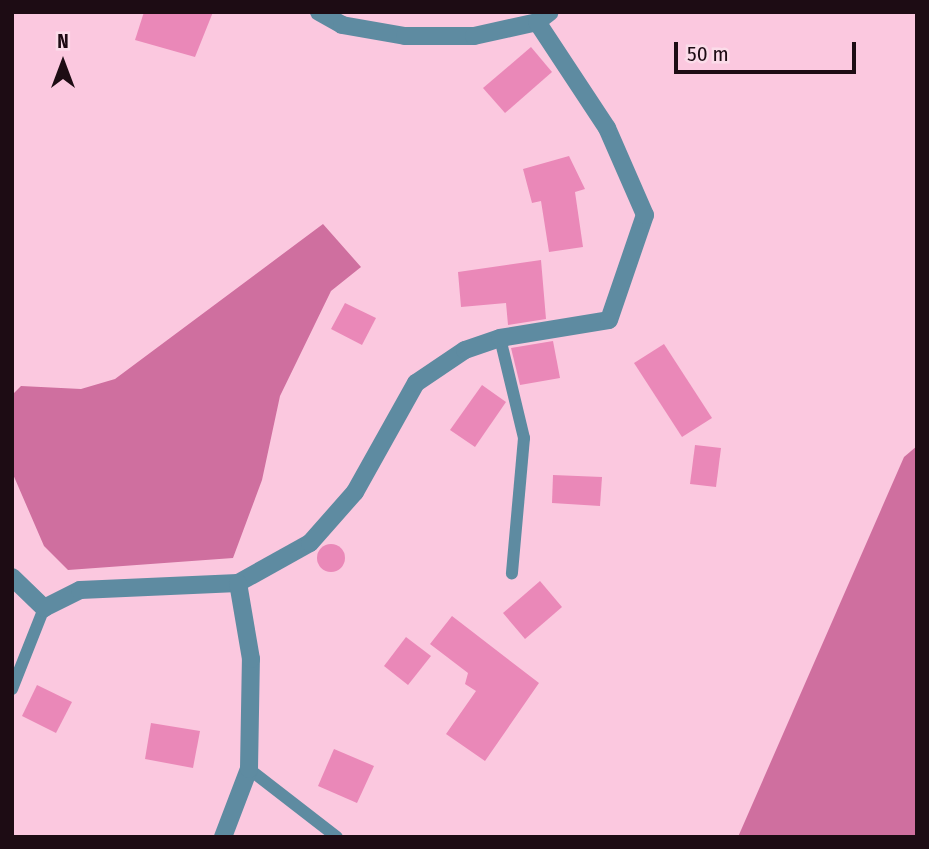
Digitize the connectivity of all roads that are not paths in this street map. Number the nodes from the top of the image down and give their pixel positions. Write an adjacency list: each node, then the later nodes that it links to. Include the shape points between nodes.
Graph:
1 (319, 12): 2 (street, via 342,24 405,36 474,36)
2 (543, 17): 3 (street, via 607,128 645,215 609,320)
3 (500, 338): 4 (lane, via 524,438); 6 (street, via 465,350 416,383 355,492 310,543)
4 (512, 573)
5 (12, 577): 7 (street)
6 (238, 583): 7 (street, via 80,590); 9 (street, via 251,659)
7 (44, 608): 8 (lane)
8 (12, 689)
9 (249, 769): 10 (street); 11 (lane)
10 (223, 837)
11 (337, 837)

